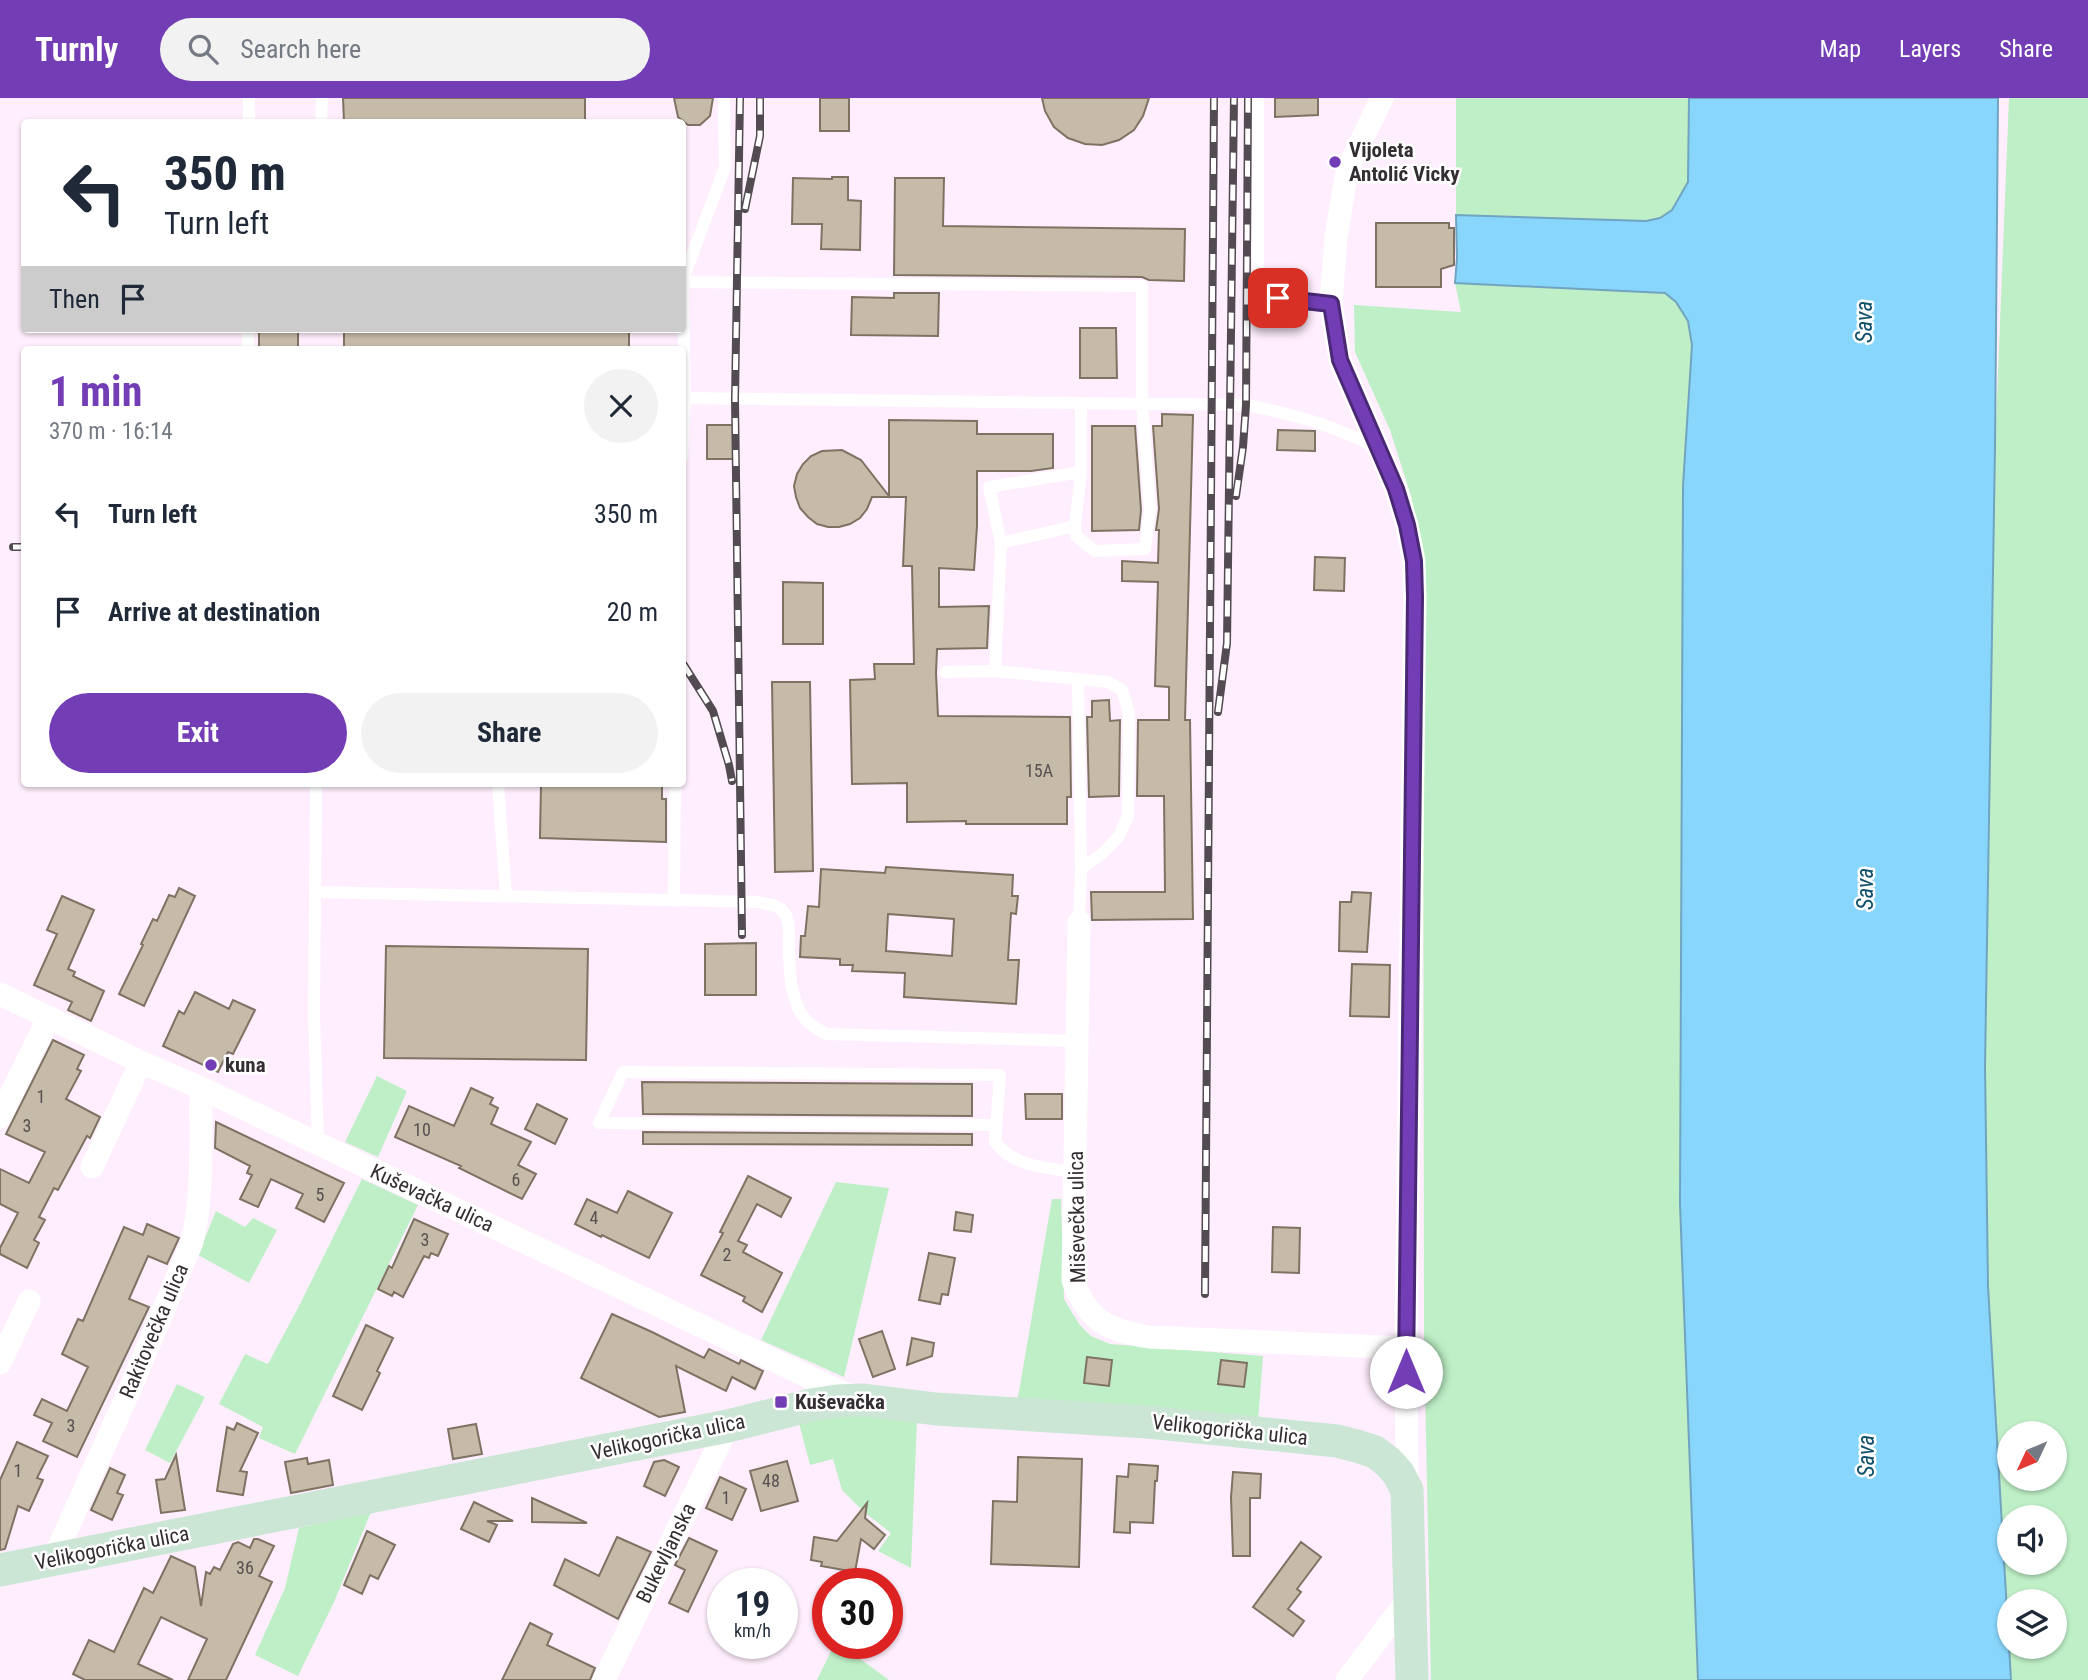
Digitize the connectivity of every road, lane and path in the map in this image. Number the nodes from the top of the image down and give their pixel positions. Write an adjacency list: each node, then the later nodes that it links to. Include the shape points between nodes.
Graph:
1 (249, 98): 6 (lane)
2 (322, 98): 7 (lane)
3 (723, 98): 8 (lane, via 725,167)
4 (1258, 98): 10 (lane, via 1258,281 1278,298)
5 (1382, 98): 10 (street, via 1347,170)
6 (249, 119)
7 (321, 119)
8 (686, 274)
9 (686, 282): 12 (lane, via 1142,286)
10 (1331, 304): 14 (street, via 1340,360)
11 (686, 398): 13 (lane)
12 (1142, 402): 13 (lane); 14 (lane, via 1257,407 1325,424); 16 (lane, via 1150,510 1144,549 1095,551 1076,536)
13 (1081, 403): 15 (lane)
14 (1378, 448): 40 (street, via 1407,525 1414,573)
15 (1081, 472): 16 (lane); 17 (lane, via 989,487)
16 (1075, 526): 17 (lane)
17 (1001, 543): 18 (lane)
18 (995, 671): 19 (lane); 20 (lane)
19 (945, 672)
20 (1078, 680): 24 (lane); 24 (lane, via 1108,682 1122,690 1129,713 1128,816 1119,836)
21 (316, 787): 25 (lane)
22 (498, 787): 26 (lane)
23 (675, 787): 27 (lane)
24 (1081, 869): 28 (lane)
25 (315, 892): 26 (lane); 36 (lane)
26 (506, 896): 27 (lane)
27 (674, 901): 31 (lane, via 776,905 789,923 798,1007 806,1020 826,1034)
28 (1079, 922): 31 (street, Miševečka ulica)
29 (0, 994): 30 (street, Kuševačka ulica)
30 (48, 1017): 32 (street, Kuševačka ulica); 34 (street)
31 (1078, 1041): 38 (street, Miševečka ulica)
32 (141, 1062): 33 (street, Kuševačka ulica); 37 (street)
33 (201, 1088): 36 (street, Kuševačka ulica); 45 (street, Rakitovečka ulica, via 192,1242)
34 (0, 1117)
35 (996, 1125): 35 (lane, via 1000,1075 637,1072 623,1072 599,1123); 38 (lane, via 995,1142 1010,1157)
36 (318, 1144): 42 (street, Kuševačka ulica)
37 (92, 1167)
38 (1076, 1172): 40 (street, Miševečka ulica, via 1073,1280 1091,1314 1105,1324 1149,1336)
39 (30, 1301): 41 (street)
40 (1406, 1348): 44 (street)
41 (0, 1363)
42 (864, 1401): 43 (street, Velikogorička ulica, via 811,1405); 44 (street, Velikogorička ulica, via 1337,1441 1376,1452 1398,1473)
43 (728, 1426): 45 (street, Velikogorička ulica); 48 (street, Bukevljanska)
44 (1407, 1490): 47 (street)
45 (52, 1560): 46 (street, Velikogorička ulica)
46 (0, 1570)
47 (1409, 1598): 49 (street); 50 (street)
48 (604, 1680)
49 (1347, 1680)
50 (1412, 1680)

